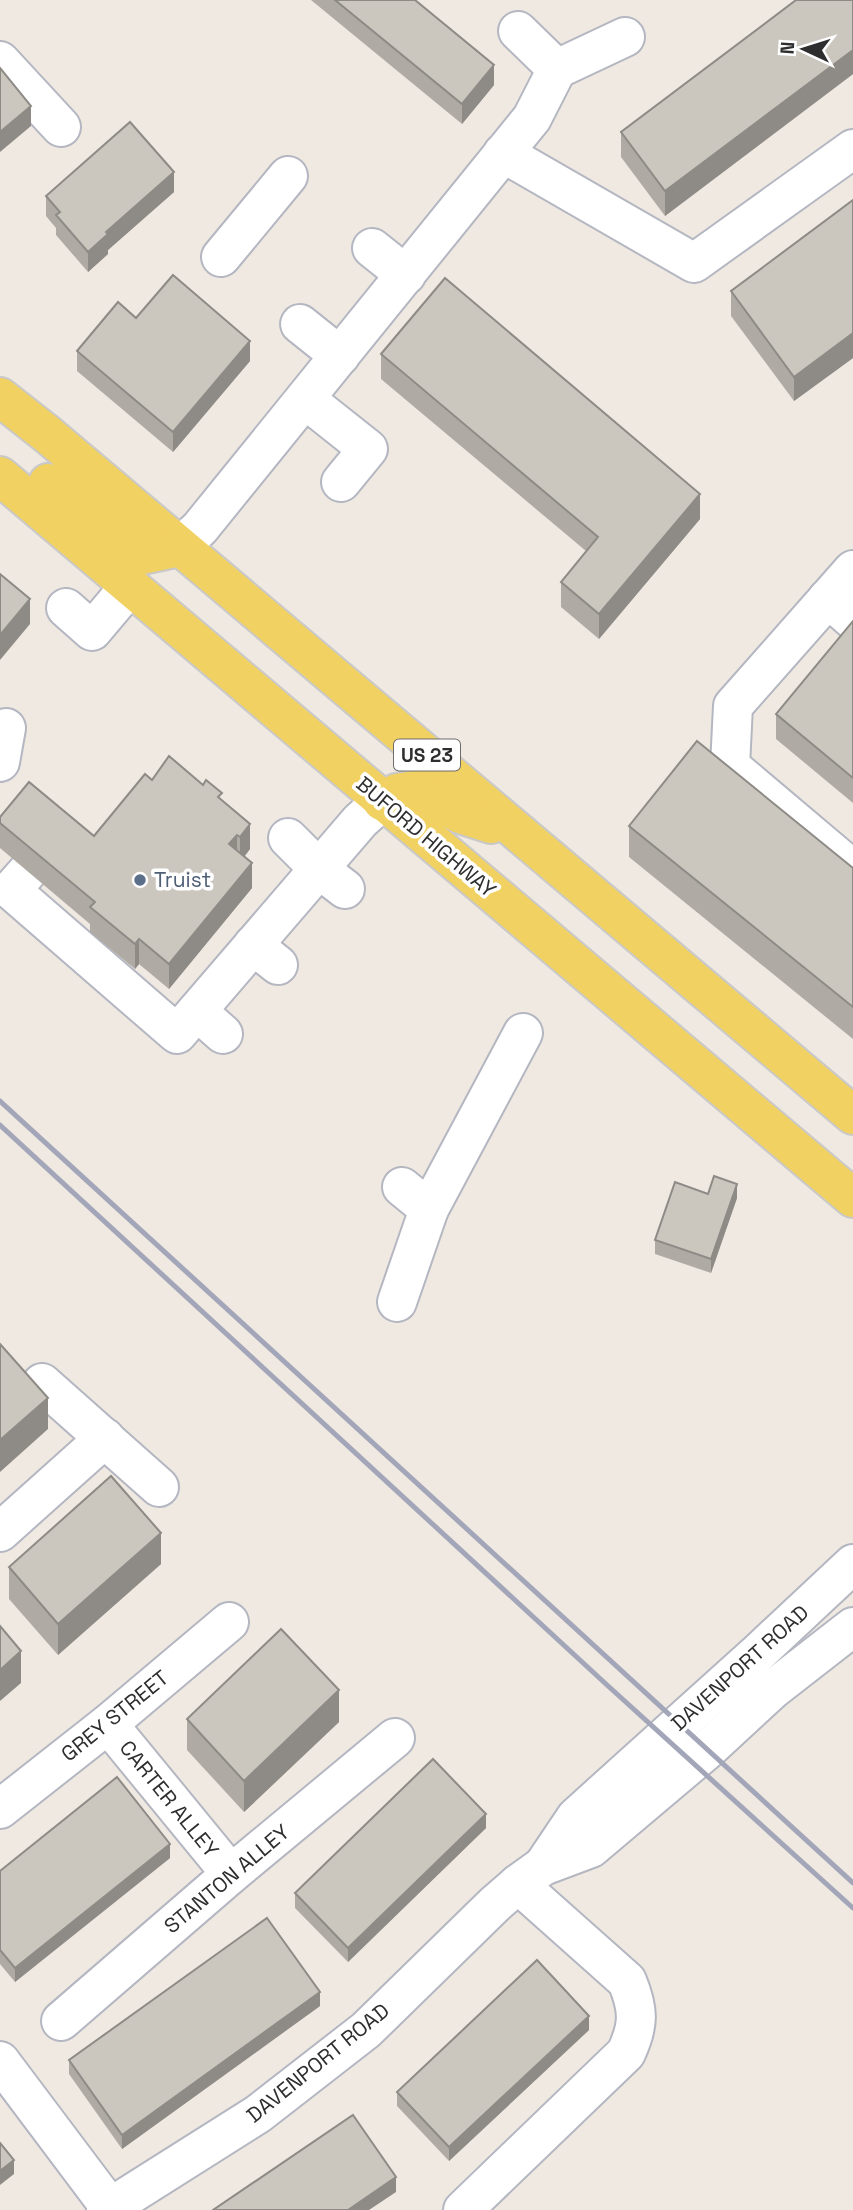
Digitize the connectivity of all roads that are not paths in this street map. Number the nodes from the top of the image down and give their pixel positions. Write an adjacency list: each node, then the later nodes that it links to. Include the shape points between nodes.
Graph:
1 (518, 31): 4 (street)
2 (625, 37): 4 (street)
3 (0, 61): 5 (street)
4 (557, 69): 7 (street, via 532,118)
5 (61, 127)
6 (853, 149): 7 (street, via 694,263)
7 (503, 153): 11 (street)
8 (288, 176): 10 (street)
9 (372, 248): 11 (street)
10 (221, 257)
11 (405, 275): 13 (street)
12 (300, 324): 13 (street)
13 (340, 356): 15 (street)
14 (0, 397): 19 (main road, US 23)
15 (305, 399): 18 (street, via 368,449); 19 (street)
16 (0, 461): 19 (main road, via 27,466 138,556)
17 (0, 476): 20 (main road, BUFORD HIGHWAY / US 23)
18 (341, 482)
19 (180, 547): 24 (main road, US 23)
20 (130, 586): 22 (street, via 92,631); 23 (main road, BUFORD HIGHWAY / US 23)
21 (845, 596): 26 (street, via 733,706 730,766)
22 (65, 608)
23 (382, 800): 24 (main road, via 414,790 460,814); 28 (street, via 360,821); 31 (main road, BUFORD HIGHWAY / US 23)
24 (520, 834): 30 (main road, US 23)
25 (288, 838): 28 (street)
26 (853, 870)
27 (28, 871): 28 (street, via 11,890 177,1034 210,1023)
28 (332, 879)
29 (523, 1033): 32 (street, via 416,1198)
30 (853, 1115)
31 (853, 1198)
32 (397, 1302)
33 (42, 1383): 34 (street)
34 (105, 1438): 35 (street); 36 (street)
35 (159, 1487)
36 (0, 1532)
37 (853, 1564): 44 (street, DAVENPORT ROAD, via 576,1817)
38 (229, 1622): 40 (street, GREY STREET)
39 (853, 1627): 44 (street, DAVENPORT ROAD, via 772,1690 591,1848)
40 (108, 1724): 42 (street, GREY STREET); 43 (street, CARTER ALLEY)
41 (395, 1738): 43 (street, STANTON ALLEY)
42 (0, 1809)
43 (231, 1874): 45 (street, STANTON ALLEY)
44 (531, 1875): 47 (street, DAVENPORT ROAD, via 495,1904 366,2030 258,2114); 48 (street, via 627,1981 635,2001 636,2030 626,2053)
45 (61, 2021)
46 (0, 2062): 47 (street)
47 (109, 2209)
48 (463, 2210)

